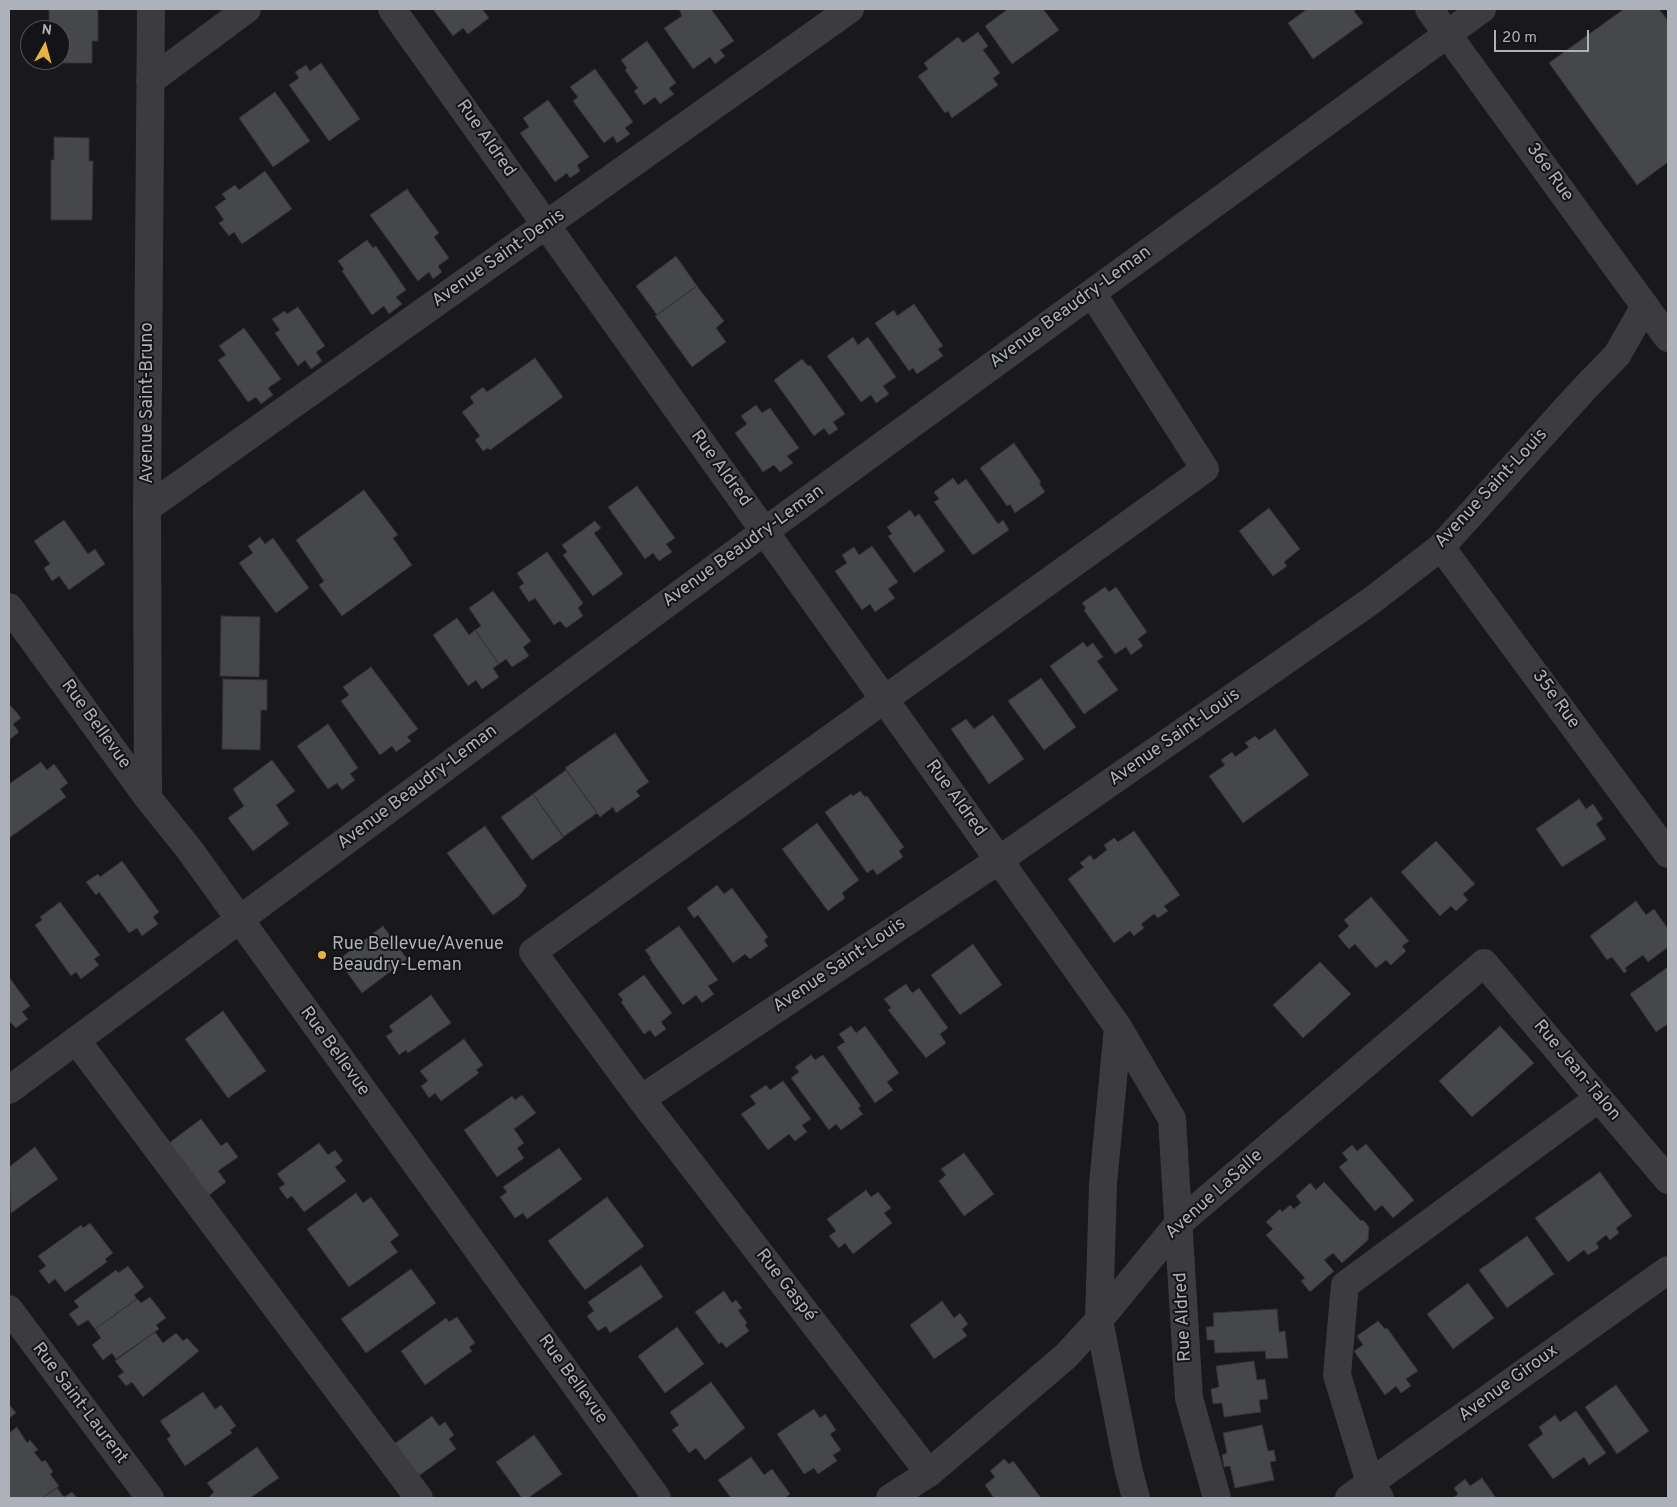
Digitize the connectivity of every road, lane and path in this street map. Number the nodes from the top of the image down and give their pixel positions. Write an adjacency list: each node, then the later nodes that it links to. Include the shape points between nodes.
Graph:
1 (151, 9): 8 (street, Avenue Saint-Bruno)
2 (247, 9): 8 (street)
3 (392, 9): 9 (street, Rue Aldred)
4 (850, 9): 9 (street, Avenue Saint-Denis)
5 (1429, 9): 7 (street, 36e Rue)
6 (1482, 9): 7 (street, Avenue Beaudry-Leman)
7 (1448, 34): 10 (street, Avenue Beaudry-Leman); 11 (street, 36e Rue)
8 (150, 81): 13 (street, Avenue Saint-Bruno)
9 (546, 225): 13 (street, Avenue Saint-Denis); 14 (street, Rue Aldred)
10 (1092, 293): 14 (street, Avenue Beaudry-Leman); 17 (street, via 1205,469)
11 (1645, 306): 12 (street, 36e Rue); 15 (street, Avenue Saint-Louis, via 1617,355)
12 (1668, 338)
13 (147, 508): 18 (street, Avenue Saint-Bruno)
14 (765, 531): 17 (street, Rue Aldred); 21 (street, Avenue Beaudry-Leman)
15 (1441, 546): 19 (street, 35e Rue); 20 (street, Avenue Saint-Louis, via 1371,600)
16 (9, 607): 18 (street, Rue Bellevue)
17 (885, 700): 20 (street, Rue Aldred); 27 (street, Rue Gaspé, via 533,952)
18 (148, 798): 21 (street, Rue Bellevue, via 189,849)
19 (1668, 854)
20 (999, 860): 23 (street, Rue Aldred); 27 (street, Avenue Saint-Louis)
21 (239, 921): 24 (street, Avenue Beaudry-Leman); 37 (street, Rue Bellevue)
22 (1484, 963): 26 (street, Rue Jean-Talon); 29 (street, Avenue LaSalle)
23 (1118, 1027): 29 (street, Rue Aldred, via 1172,1119); 32 (street, via 1103,1184)
24 (76, 1040): 25 (street, Avenue Beaudry-Leman); 36 (street)
25 (9, 1090)
26 (1599, 1098): 28 (street, Rue Jean-Talon); 34 (street, via 1345,1285 1336,1375)
27 (641, 1099): 33 (street, Rue Gaspé)
28 (1668, 1180)
29 (1179, 1223): 32 (street, Avenue LaSalle); 40 (street, Rue Aldred, via 1189,1398)
30 (1668, 1270): 34 (street, Avenue Giroux)
31 (9, 1309): 35 (street, Rue Saint-Laurent)
32 (1099, 1320): 33 (street, Avenue LaSalle, via 1066,1356); 39 (street)
33 (929, 1473): 38 (street, Avenue LaSalle)
34 (1366, 1493)
35 (150, 1498)
36 (419, 1498)
37 (658, 1498)
38 (890, 1498)
39 (1136, 1498)
40 (1217, 1498)

